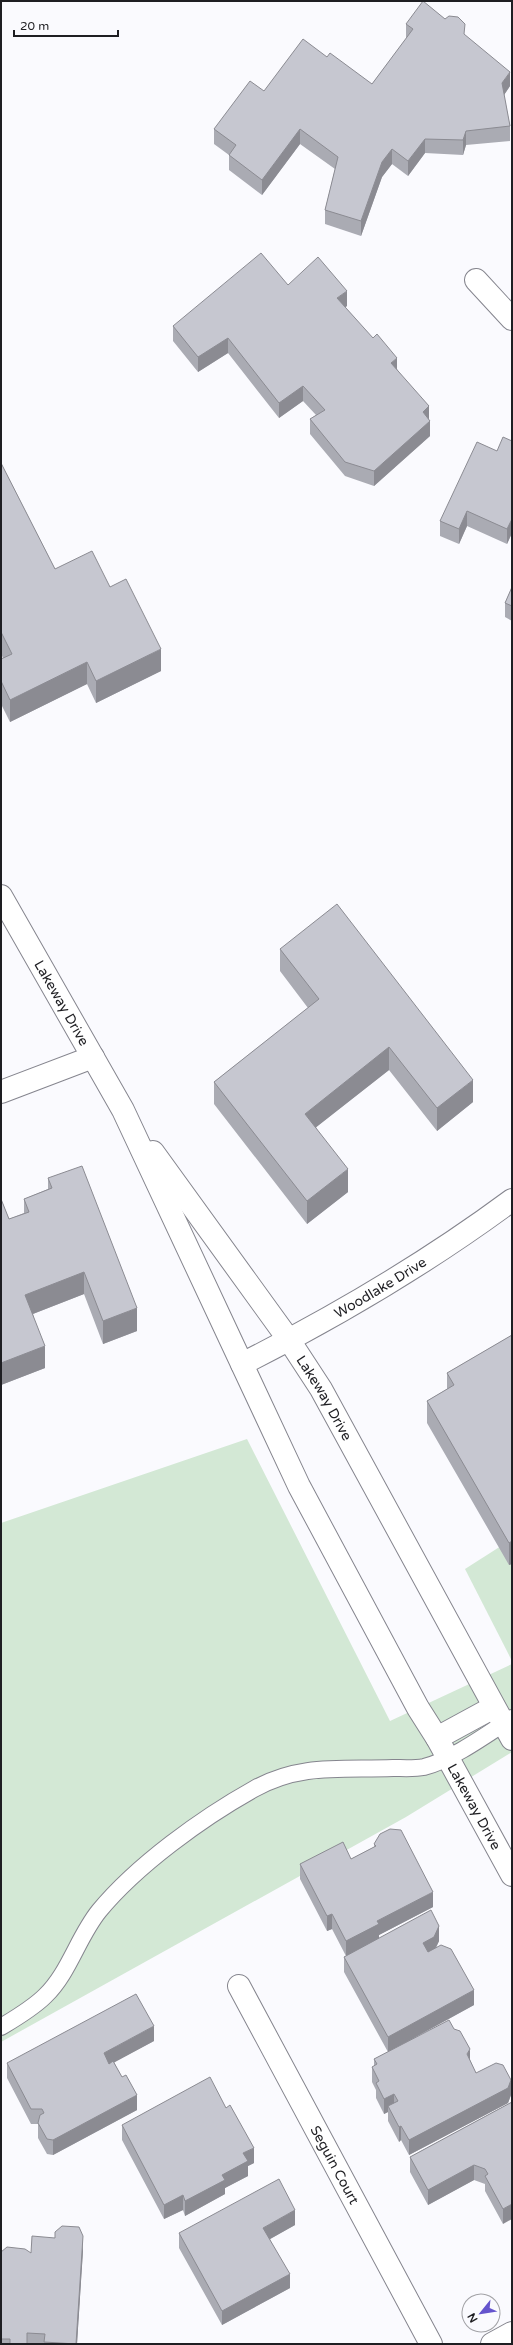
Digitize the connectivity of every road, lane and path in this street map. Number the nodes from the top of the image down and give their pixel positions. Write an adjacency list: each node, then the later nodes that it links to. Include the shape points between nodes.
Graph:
1 (476, 280): 2 (street)
2 (512, 319)
3 (1, 896): 4 (street, Lakeway Drive)
4 (93, 1057): 5 (street); 6 (street, Lakeway Drive)
5 (1, 1092)
6 (123, 1110): 8 (street, Lakeway Drive); 9 (street, Lakeway Drive)
7 (512, 1200): 8 (street, Woodlake Drive, via 459,1239 350,1307)
8 (289, 1340): 9 (street, Woodlake Drive); 10 (street, Lakeway Drive, via 321,1389)
9 (242, 1364): 11 (street, Lakeway Drive, via 299,1486 418,1708)
10 (505, 1722): 11 (street); 12 (lane)
11 (437, 1738): 12 (street, Lakeway Drive)
12 (447, 1757): 13 (street, Lakeway Drive); 15 (lane, via 424,1767 326,1768 298,1772 277,1778 242,1796 173,1843 114,1895 89,1925 52,1988 40,2000)
13 (512, 1875)
14 (239, 1986): 17 (street, Seguin Court)
15 (1, 2027)
16 (512, 2333): 18 (street)
17 (431, 2344)
18 (492, 2344)

